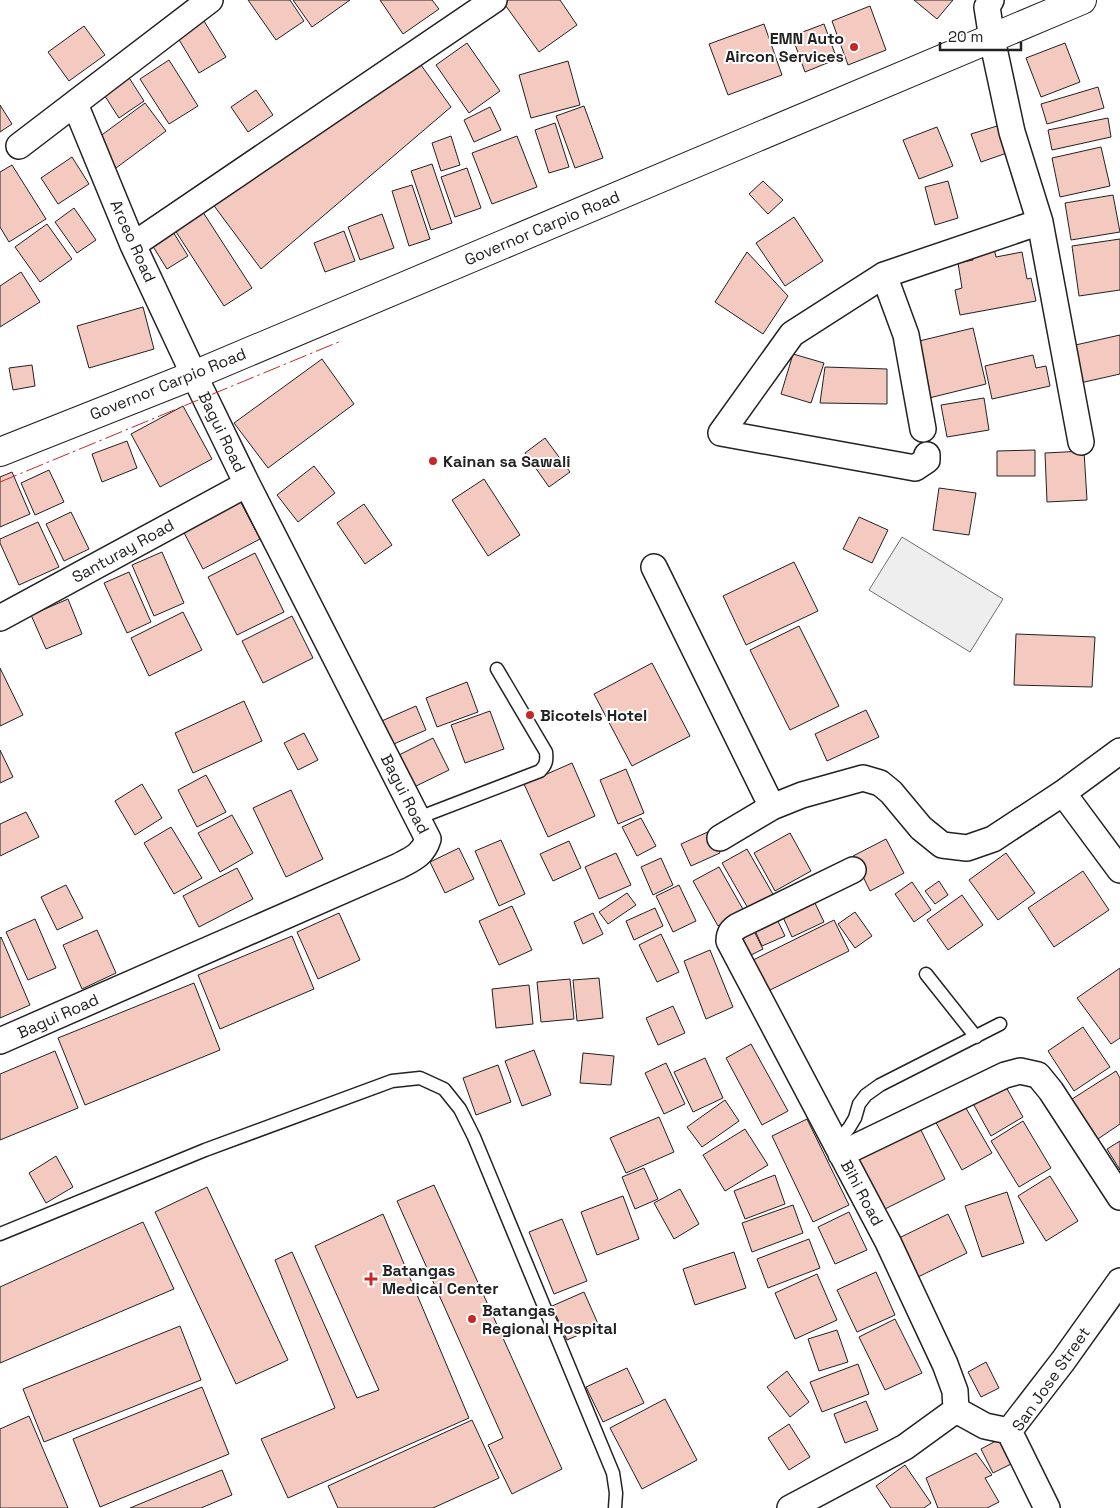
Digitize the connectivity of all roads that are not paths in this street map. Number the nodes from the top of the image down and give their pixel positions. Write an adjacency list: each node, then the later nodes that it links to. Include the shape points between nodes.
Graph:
1 (210, 0): 6 (street)
2 (494, 0): 9 (street)
3 (991, 0): 5 (street, via 986,7)
4 (1070, 3): 5 (main road, Governor Carpio Road)
5 (992, 39): 8 (street, via 1012,132); 11 (main road, Governor Carpio Road)
6 (75, 104): 7 (street); 9 (street, Arceo Road)
7 (19, 146)
8 (1040, 222): 10 (street); 13 (street)
9 (133, 246): 11 (street, Arceo Road)
10 (884, 275): 12 (street, via 906,335); 15 (street, via 792,334 721,433 915,468 927,460)
11 (194, 375): 14 (main road, Governor Carpio Road); 16 (street, Bagui Road)
12 (924, 429)
13 (1081, 442)
14 (0, 452)
15 (927, 455)
16 (247, 484): 18 (street, Santuray Road); 23 (street, Bagui Road)
17 (654, 567): 22 (street)
18 (0, 618)
19 (497, 669): 23 (lane, via 546,752 545,766 540,771)
20 (1120, 751): 21 (street)
21 (1063, 793): 22 (street, via 993,839 968,848 942,845 921,828 891,792 864,778); 26 (street)
22 (772, 807): 24 (street)
23 (418, 818): 30 (street, Bagui Road, via 428,839 425,848 399,866)
24 (720, 838)
25 (852, 870): 31 (street, Bihi Road, via 738,926 729,934 732,949)
26 (1120, 870)
27 (926, 974): 29 (lane)
28 (1000, 1024): 29 (lane)
29 (976, 1037): 31 (lane, via 866,1095)
30 (0, 1041)
31 (838, 1149): 32 (street, via 1020,1071 1038,1076 1051,1091); 35 (street, Bihi Road, via 888,1242 945,1364 955,1391)
32 (1120, 1197)
33 (0, 1234): 37 (lane, via 205,1150 392,1081 420,1078 444,1089 460,1109 474,1137 613,1473)
34 (1120, 1281): 36 (street, San Jose Street)
35 (956, 1410): 36 (street, via 985,1426); 38 (street, via 905,1447)
36 (1009, 1431): 39 (street, San Jose Street)
37 (615, 1508)
38 (790, 1508)
39 (1047, 1508)

